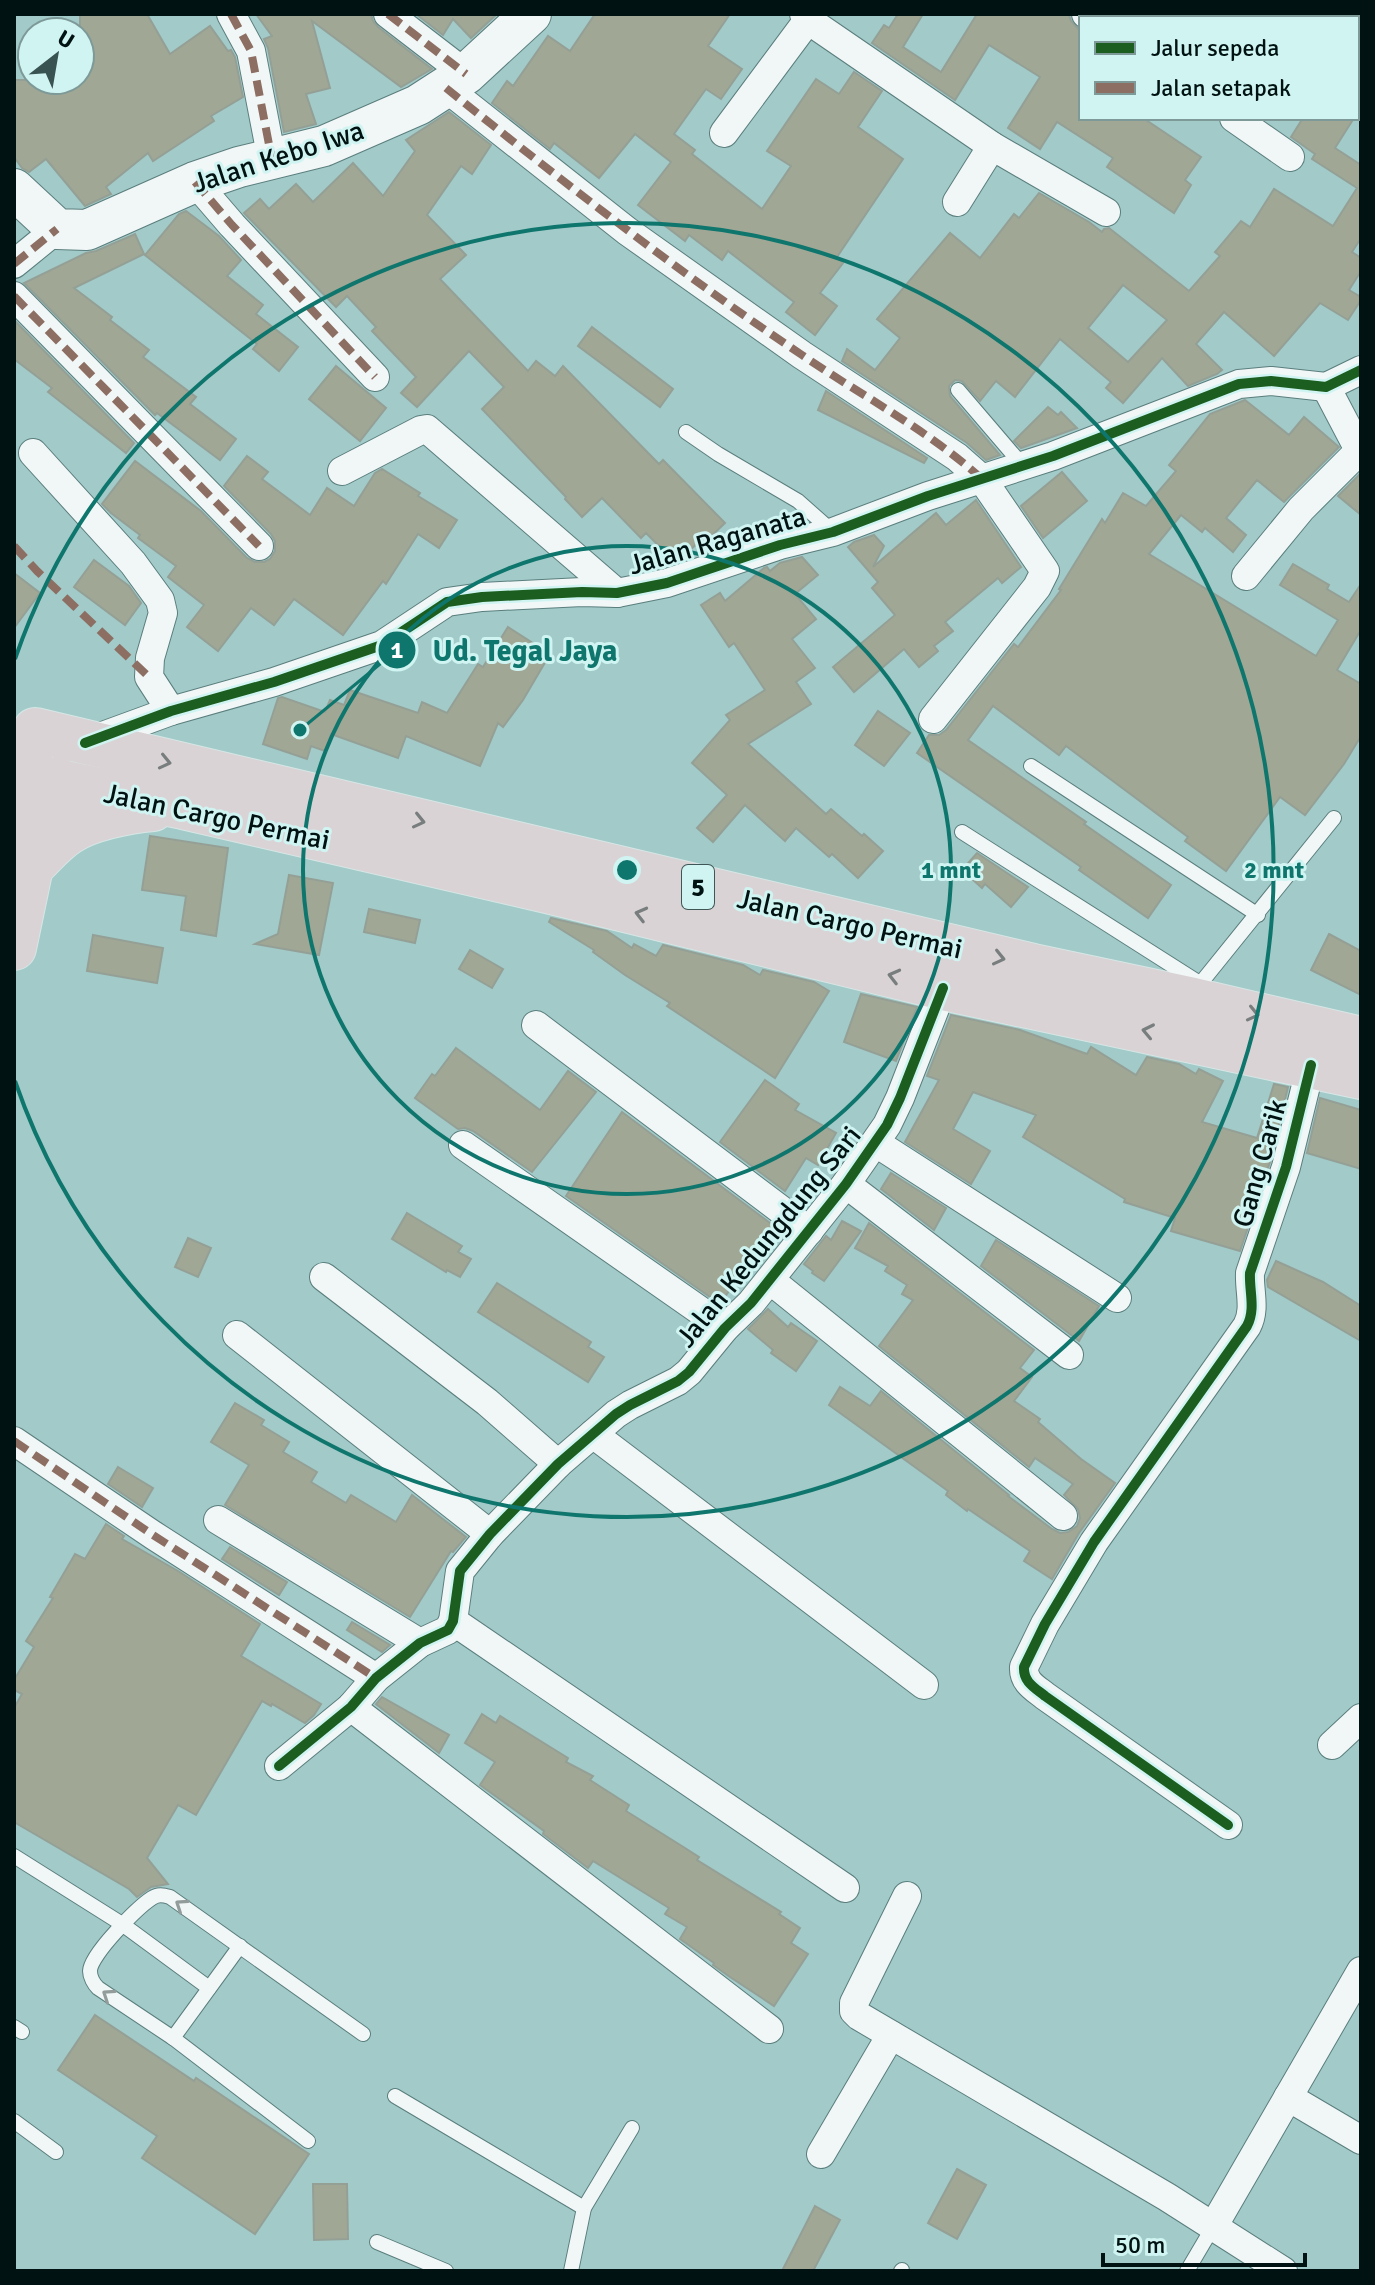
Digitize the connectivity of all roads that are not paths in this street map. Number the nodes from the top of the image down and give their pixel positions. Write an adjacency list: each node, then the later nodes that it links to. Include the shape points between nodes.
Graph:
1 (231, 14): 10 (street, via 251,51)
2 (388, 14): 5 (street)
3 (531, 14): 5 (street, Jalan Kebo Iwa)
4 (806, 17): 7 (street); 8 (street)
5 (456, 81): 10 (street, Jalan Kebo Iwa, via 418,105 324,146); 26 (street, via 627,231 802,355 937,442)
6 (1237, 120): 9 (street)
7 (724, 133)
8 (992, 146): 13 (street); 14 (street)
9 (1290, 157)
10 (272, 160): 11 (street, Jalan Kebo Iwa)
11 (195, 182): 15 (street, Jalan Kebo Iwa, via 87,230); 19 (street)
12 (14, 189): 15 (street)
13 (957, 202)
14 (1106, 212)
15 (57, 229): 16 (street)
16 (14, 264)
17 (14, 296): 28 (street)
18 (1361, 370): 20 (street)
19 (375, 377)
20 (1326, 387): 24 (street, Jalan Raganata, via 1271,381 1239,384); 29 (street, via 1358,452 1301,509)
21 (958, 390): 24 (lane)
22 (686, 432): 27 (lane, via 798,501)
23 (33, 453): 31 (street, via 160,600 163,613 149,677)
24 (1023, 466): 26 (street, Jalan Raganata)
25 (342, 471): 30 (street, via 427,429)
26 (982, 479): 27 (street, Jalan Raganata); 32 (street, via 1045,571)
27 (833, 532): 30 (street, Jalan Raganata)
28 (259, 546)
29 (1246, 576)
30 (617, 593): 31 (street, Jalan Raganata, via 457,599 382,645)
31 (171, 711): 33 (street, Jalan Raganata)
32 (933, 719)
33 (51, 734): 35 (highway); 44 (highway, Jalan Cargo Permai / 5, one-way to 44, via 1033,966)
34 (1031, 766): 41 (lane)
35 (32, 777): 36 (highway, Jalan Cargo Permai / 5); 38 (highway); 40 (highway)
36 (183, 807): 40 (highway, via 141,810 88,824 67,833); 43 (highway, Jalan Cargo Permai / 5, one-way to 36)
37 (1334, 818): 41 (lane)
38 (14, 819)
39 (962, 832): 44 (lane)
40 (31, 867): 42 (highway)
41 (1258, 915): 44 (lane)
42 (14, 948)
43 (943, 988): 47 (highway, Jalan Cargo Permai / 5, one-way to 43); 49 (street, Jalan Kedungdung Sari, via 900,1098)
44 (1195, 991): 46 (highway, Jalan Cargo Permai / 5, one-way to 46)
45 (536, 1025): 52 (street)
46 (1361, 1039)
47 (1311, 1065): 48 (highway, Jalan Cargo Permai / 5); 73 (street, Gang Carik, via 1286,1167 1250,1273 1253,1311 1247,1326 1094,1542 1045,1624 1023,1674 1053,1702)
48 (1361, 1077)
49 (876, 1143): 51 (street, Jalan Kedungdung Sari); 55 (street)
50 (463, 1145): 56 (street)
51 (846, 1184): 52 (street, Jalan Kedungdung Sari); 58 (street)
52 (809, 1231): 54 (street, Jalan Kedungdung Sari)
53 (324, 1277): 61 (street, via 487,1402)
54 (770, 1280): 56 (street, Jalan Kedungdung Sari); 62 (street)
55 (1117, 1298)
56 (725, 1328): 59 (street, Jalan Kedungdung Sari, via 678,1381 630,1405)
57 (237, 1335): 64 (street)
58 (1069, 1355)
59 (593, 1434): 61 (street, Jalan Kedungdung Sari); 68 (street)
60 (14, 1441): 67 (street)
61 (558, 1464): 64 (street, Jalan Kedungdung Sari)
62 (1063, 1516)
63 (218, 1520): 66 (street)
64 (490, 1534): 65 (street, Jalan Kedungdung Sari, via 460,1571)
65 (453, 1621): 66 (street, via 448,1630); 75 (street)
66 (420, 1643): 67 (street)
67 (376, 1678): 69 (street)
68 (924, 1685)
69 (351, 1707): 72 (street); 81 (street)
70 (1361, 1718): 71 (street)
71 (1332, 1745)
72 (279, 1766)
73 (1228, 1825)
74 (14, 1856): 77 (lane)
75 (845, 1888)
76 (907, 1896): 83 (street, via 854,2003 859,2016)
77 (122, 1924): 78 (lane, one-way to 77, via 162,1895); 80 (lane); 84 (lane, one-way to 77, via 92,1982 93,1962)
78 (240, 1946): 80 (lane); 82 (lane)
79 (1361, 1971): 86 (street)
80 (209, 1988): 84 (lane)
81 (769, 2029)
82 (363, 2034)
83 (891, 2035): 92 (street); 94 (street)
84 (173, 2038): 90 (lane)
85 (395, 2096): 93 (lane)
86 (1288, 2097): 89 (street); 94 (street)
87 (14, 2121): 91 (lane)
88 (632, 2128): 93 (lane)
89 (1361, 2140)
90 (308, 2141)
91 (56, 2152)
92 (821, 2154)
93 (584, 2208): 97 (lane)
94 (1213, 2227): 98 (lane); 99 (street)
95 (377, 2242): 96 (lane)
96 (446, 2271)
97 (571, 2271)
98 (1187, 2271)
99 (1283, 2271)

